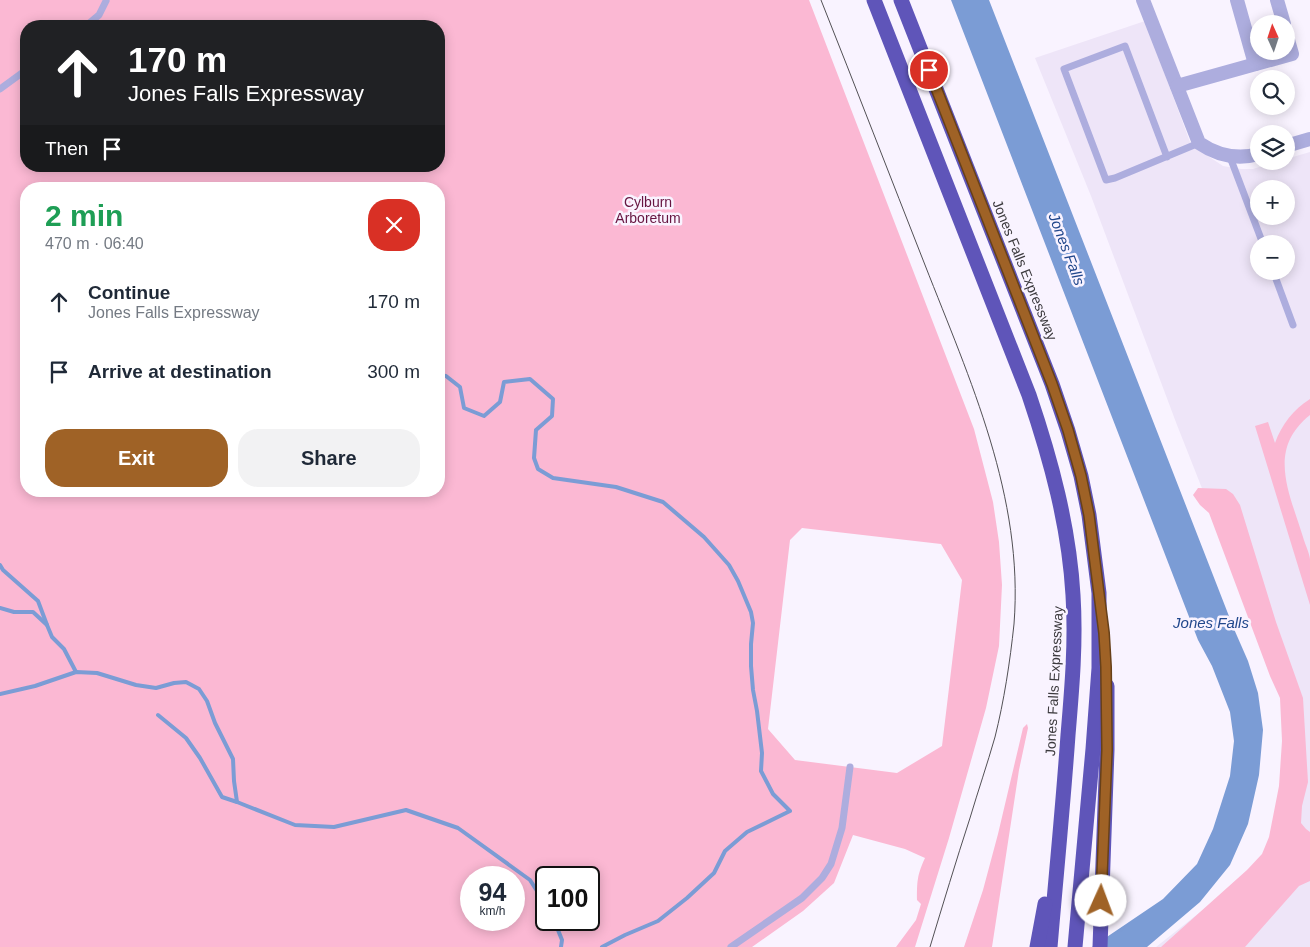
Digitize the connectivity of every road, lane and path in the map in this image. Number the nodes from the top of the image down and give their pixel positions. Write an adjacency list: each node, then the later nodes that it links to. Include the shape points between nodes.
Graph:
1 (105, 0): 8 (lane, via 99,15)
2 (874, 0): 25 (highway, Jones Falls Expressway, via 1029,395 1056,482 1070,555 1075,635)
3 (901, 0): 23 (highway, Jones Falls Expressway, via 1068,430 1089,515)
4 (1143, 0): 12 (street)
5 (1237, 0): 10 (street)
6 (1277, 0): 7 (street)
7 (1281, 15)
8 (93, 20)
9 (1270, 60): 10 (street)
10 (1255, 64): 12 (street)
11 (20, 74): 13 (lane)
12 (1177, 86): 15 (street)
13 (0, 88)
14 (1310, 139): 16 (street)
15 (1199, 143): 17 (lane); 19 (street)
16 (1295, 143)
17 (1167, 156): 17 (lane, via 1125,46 1064,69 1106,180)
18 (1250, 156): 19 (street)
19 (1230, 157): 20 (lane)
20 (1260, 235)
21 (1276, 280): 22 (lane)
22 (1293, 325)
23 (1098, 593): 26 (highway, Jones Falls Expressway, via 1099,668); 30 (highway, via 1106,667 1107,750)
24 (850, 767): 27 (lane, via 842,828 831,864 822,878 802,898)
25 (1064, 796): 28 (highway); 29 (highway, Jones Falls Expressway)
26 (1076, 940)
27 (731, 947)
28 (1037, 947)
29 (1050, 947)
30 (1100, 947)

